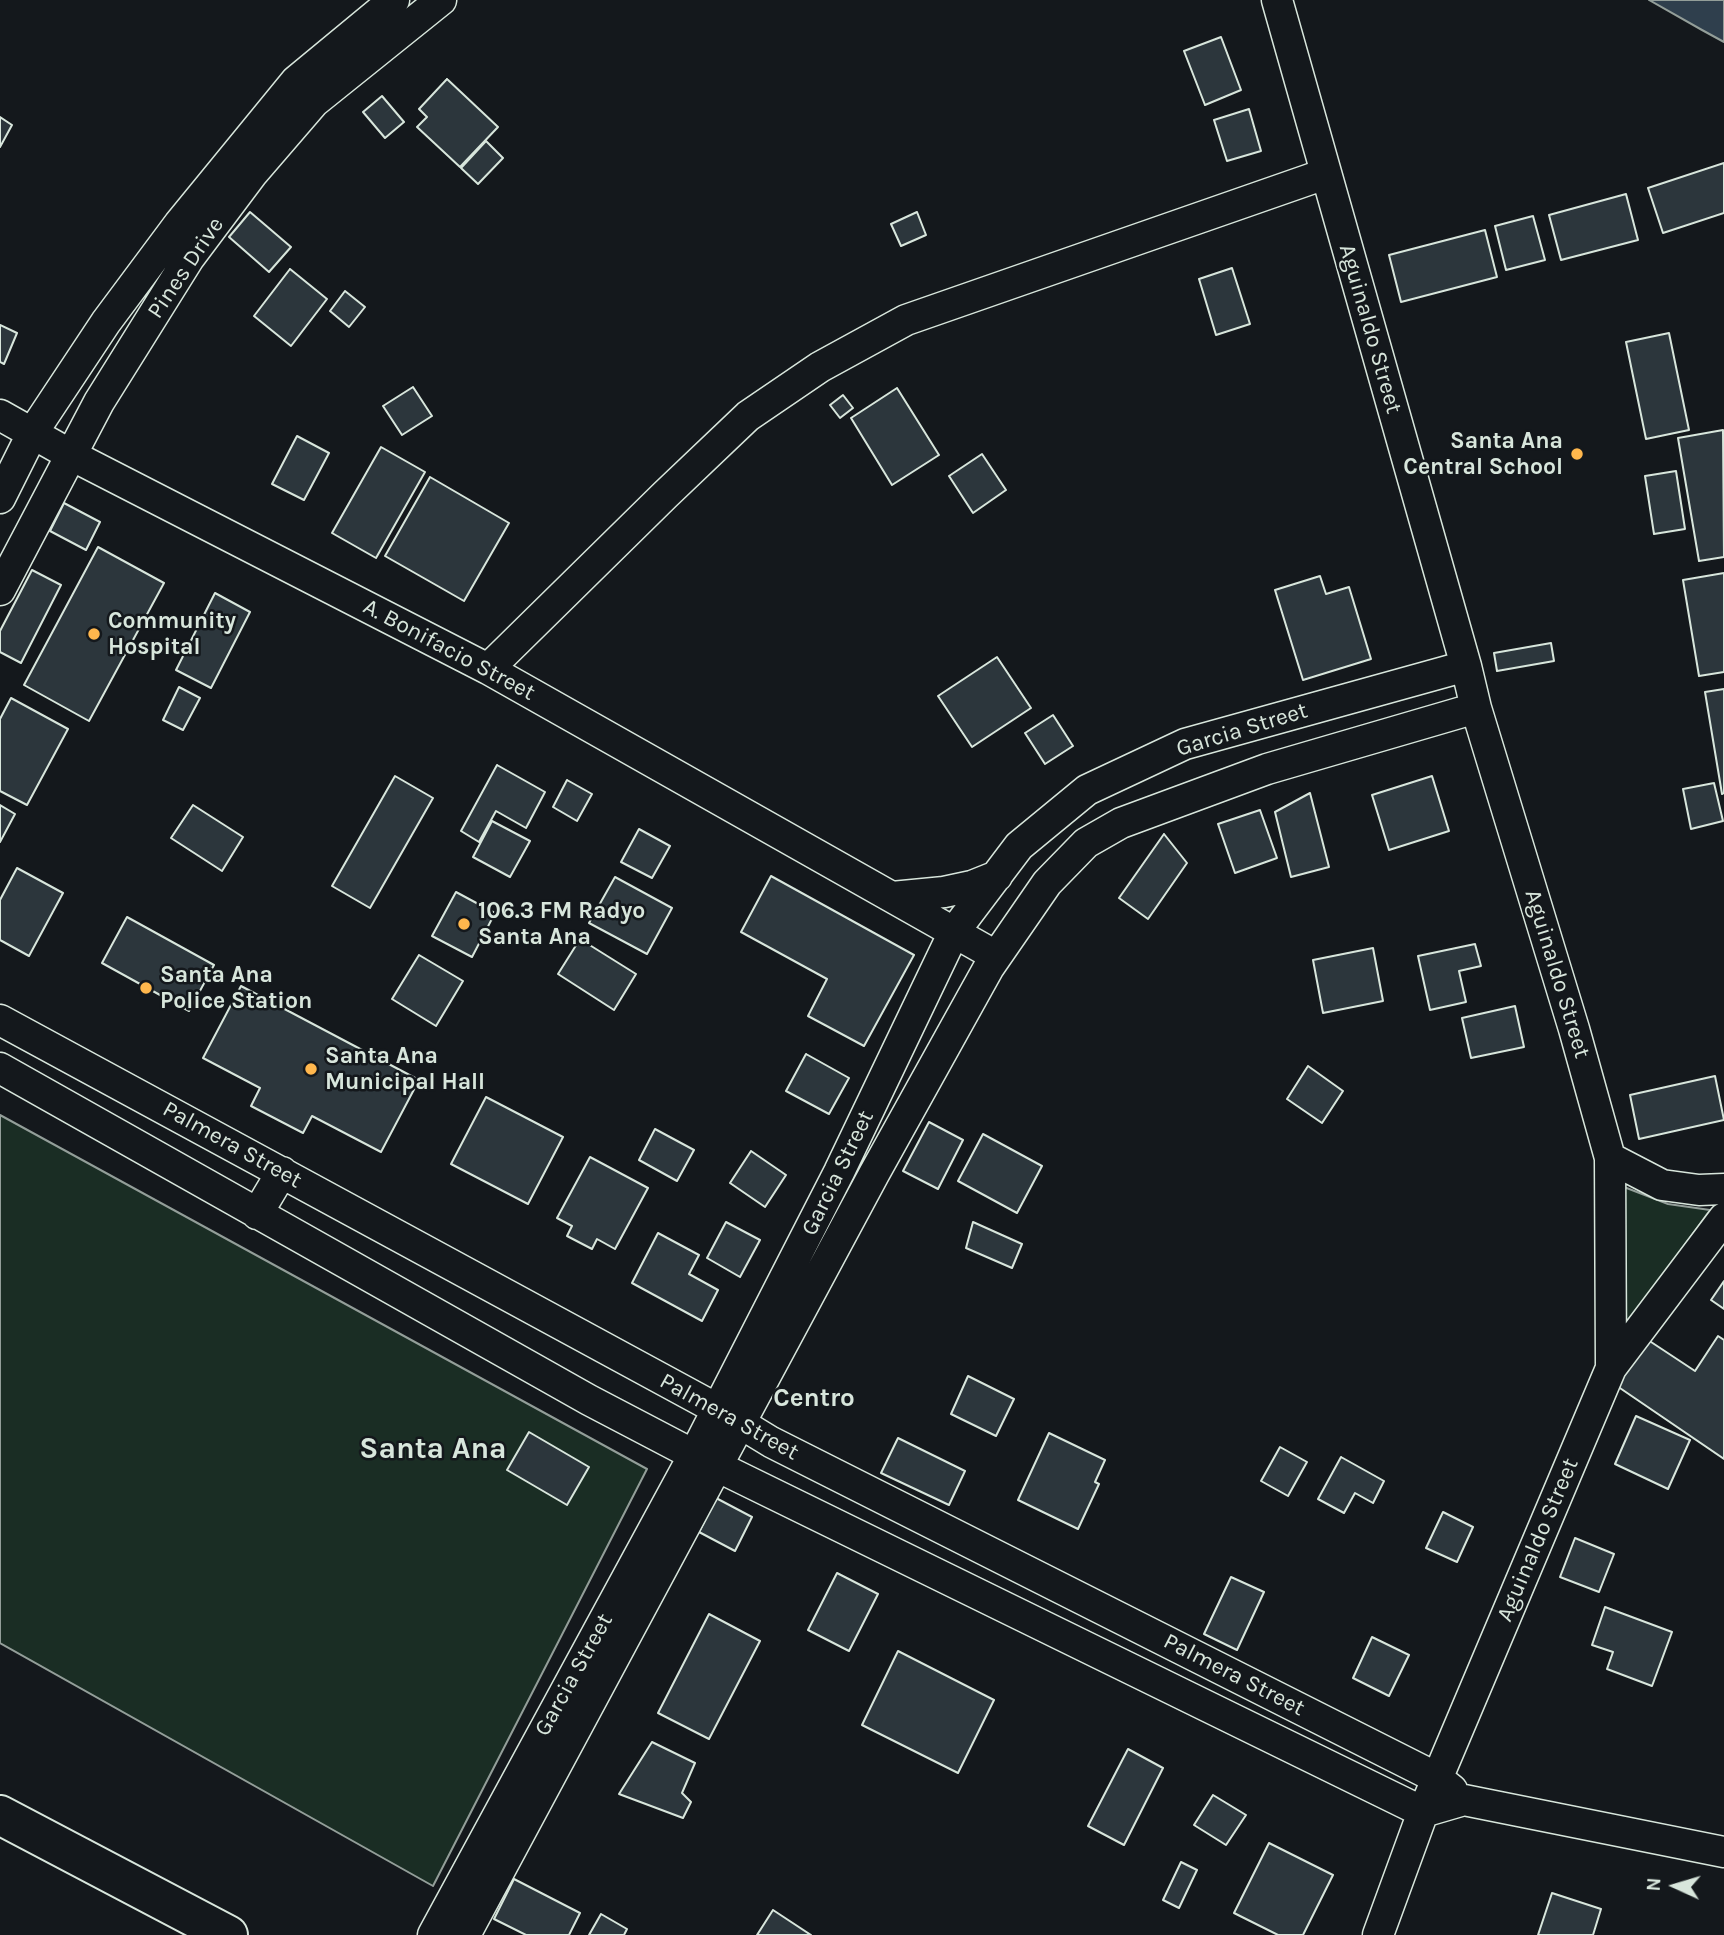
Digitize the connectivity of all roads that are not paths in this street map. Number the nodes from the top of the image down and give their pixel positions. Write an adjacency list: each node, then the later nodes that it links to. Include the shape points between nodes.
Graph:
1 (394, 0): 6 (street, Pines Drive, via 296,81 237,150 106,322)
2 (441, 0): 7 (street, Pines Drive, via 314,102 252,174 189,258)
3 (1277, 0): 4 (street, Aguinaldo Street)
4 (1325, 174): 10 (street, Aguinaldo Street); 11 (street, via 906,320 820,367 748,416)
5 (0, 415): 6 (street, A. Bonifacio Street)
6 (33, 432): 7 (street, A. Bonifacio Street); 8 (street, Pines Drive)
7 (71, 455): 9 (street, Pines Drive); 11 (street, A. Bonifacio Street)
8 (0, 498)
9 (0, 590)
10 (1466, 666): 12 (street, Aguinaldo Street); 13 (street, Garcia Street, via 1185,744 1087,790 1019,846)
11 (488, 669): 14 (street, A. Bonifacio Street)
12 (1476, 708): 16 (street, Garcia Street, via 1267,769 1121,823 1086,843 1047,883); 19 (street, Aguinaldo Street)
13 (997, 876): 14 (street, via 944,892); 15 (street, Garcia Street)
14 (892, 897): 15 (street, A. Bonifacio Street)
15 (954, 932): 16 (street, A. Bonifacio Street); 25 (street, Garcia Street, via 839,1171)
16 (996, 956): 25 (street, Garcia Street, via 874,1174)
17 (0, 1020): 20 (street, Palmera Street)
18 (0, 1068): 22 (street, Palmera Street)
19 (1610, 1157): 21 (street, via 1662,1185); 24 (street, Aguinaldo Street)
20 (282, 1172): 22 (street); 25 (street, Palmera Street)
21 (1724, 1189)
22 (257, 1214): 26 (street, Palmera Street)
23 (1724, 1218): 24 (street)
24 (1611, 1368): 27 (street, Aguinaldo Street)
25 (729, 1416): 26 (street, Garcia Street); 27 (street, Palmera Street, via 825,1470)
26 (705, 1460): 29 (street, Palmera Street); 33 (street, Garcia Street); 34 (street, Garcia Street)
27 (1437, 1778): 28 (street, Palmera Street); 29 (street, Aguinaldo Street)
28 (1464, 1800): 29 (street, Palmera Street); 31 (street, Palmera Street)
29 (1423, 1812): 35 (street, Aguinaldo Street)
30 (0, 1815): 32 (main road)
31 (1724, 1852)
32 (228, 1935)
33 (433, 1935)
34 (465, 1935)
35 (1378, 1935)

